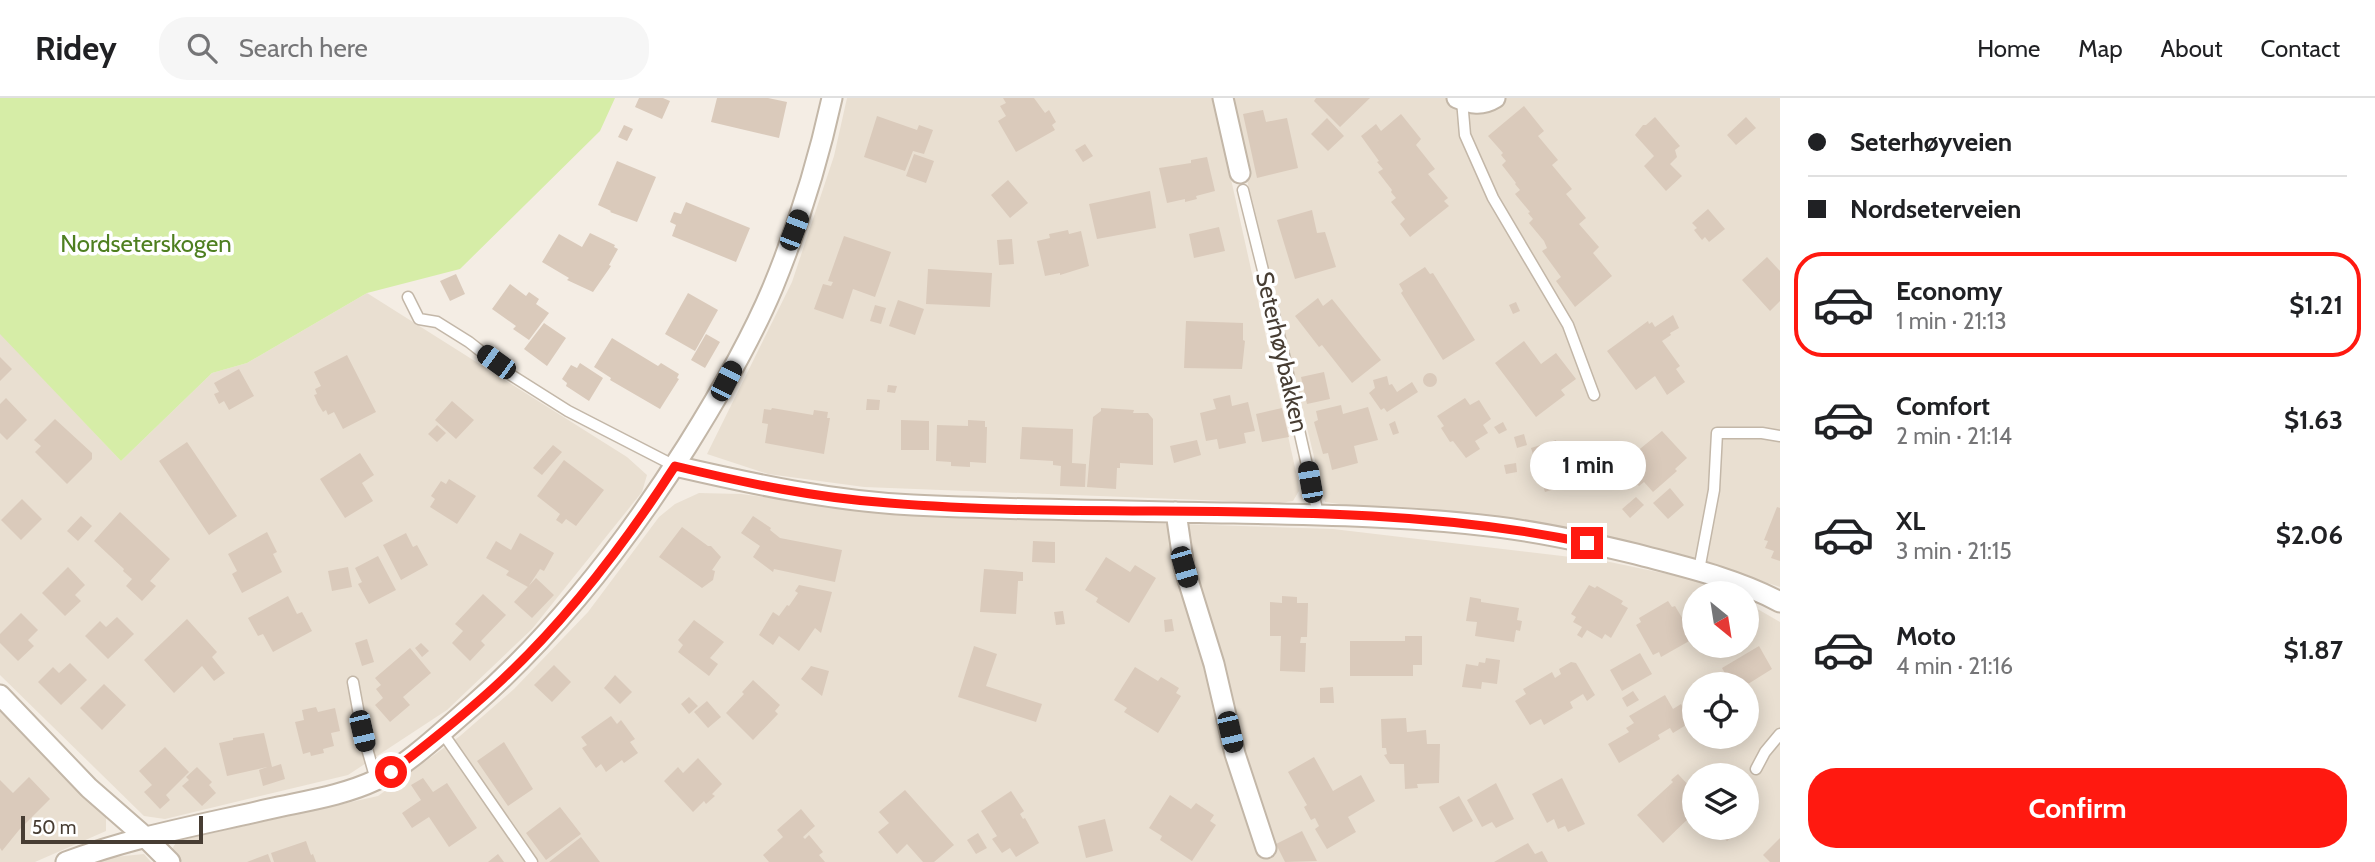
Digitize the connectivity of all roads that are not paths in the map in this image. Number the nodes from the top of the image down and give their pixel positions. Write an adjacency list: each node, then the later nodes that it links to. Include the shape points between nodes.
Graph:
1 (832, 98): 9 (street, via 803,208 773,287 716,400)
2 (1223, 98): 5 (street, Seterhøybakken)
3 (1495, 98): 4 (street, via 1474,104)
4 (1460, 99): 7 (lane, via 1465,135 1493,198 1568,325)
5 (1241, 182): 11 (lane, Seterhøybakken)
6 (408, 297): 9 (lane, via 419,319 437,322 568,411)
7 (1594, 396)
8 (1780, 436): 12 (lane, via 1717,433 1714,491)
9 (675, 466): 10 (street, via 761,486 884,503); 16 (street, via 618,548 554,625 503,679)
10 (1176, 512): 11 (street); 21 (street, via 1184,567)
11 (1318, 514): 12 (street, via 1524,531)
12 (1699, 570): 13 (street)
13 (1780, 602)
14 (353, 682): 19 (lane)
15 (0, 695): 20 (street, via 89,788)
16 (442, 732): 19 (street); 24 (lane)
17 (1780, 734): 18 (lane)
18 (1759, 763)
19 (376, 780): 20 (street, via 325,797)
20 (144, 836): 22 (street); 23 (street)
21 (1266, 848)
22 (66, 862)
23 (170, 862)
24 (532, 862)

